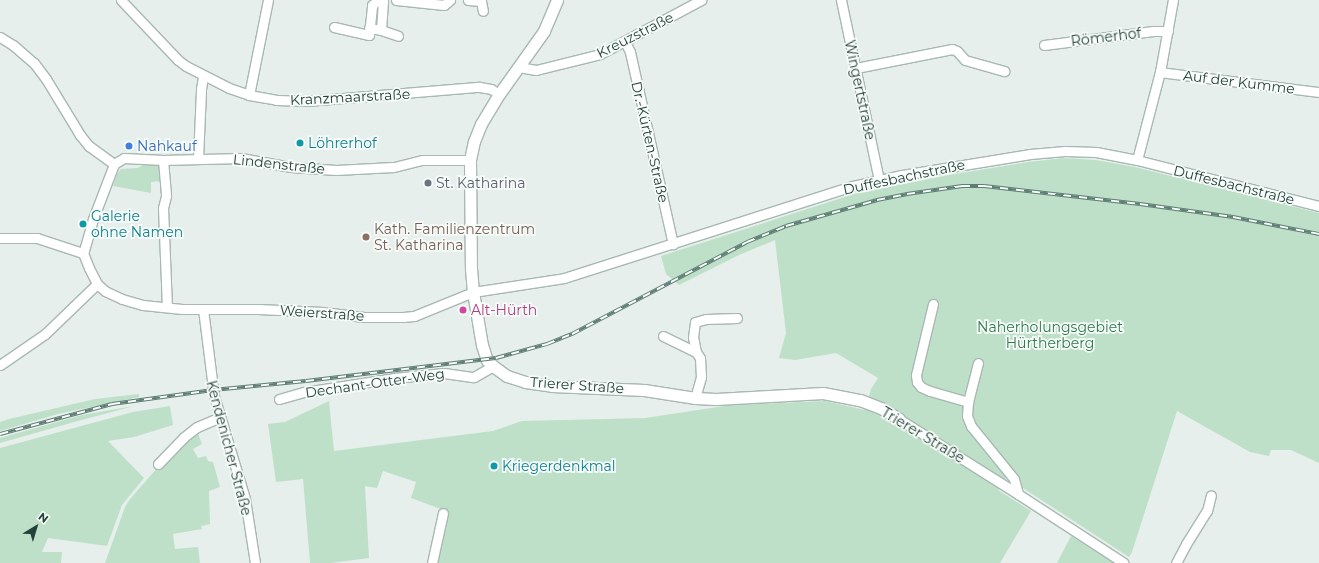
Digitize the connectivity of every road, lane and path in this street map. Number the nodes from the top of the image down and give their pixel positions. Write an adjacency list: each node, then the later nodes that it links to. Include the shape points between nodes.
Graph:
1 (121, 0): 25 (street, Kranzmaarstraße, via 178,60)
2 (268, 0): 28 (street)
3 (379, 0): 14 (street, via 372,5)
4 (383, 0): 15 (street)
5 (396, 0): 6 (street, via 444,5)
6 (450, 0)
7 (468, 0): 12 (street, via 481,1)
8 (557, 0): 21 (street, via 544,31)
9 (701, 0): 19 (street, Kreuzstraße)
10 (841, 0): 22 (street, Wingertstraße)
11 (1173, 0): 16 (street)
12 (483, 11)
13 (334, 27): 14 (street, via 369,35)
14 (369, 28): 15 (street)
15 (381, 30): 17 (street)
16 (1168, 31): 20 (street, Römerhof); 24 (street)
17 (398, 36)
18 (0, 37): 33 (street, via 34,63 80,135 89,146)
19 (625, 42): 21 (street, Kreuzstraße, via 600,54 545,69); 37 (street, Dr.-Kürten-Straße, via 630,52)
20 (1044, 44)
21 (519, 68): 27 (street)
22 (856, 68): 23 (street, via 952,49 965,60); 34 (street, Wingertstraße)
23 (1004, 71)
24 (1160, 72): 26 (street, Auf der Kumme); 32 (street)
25 (203, 77): 28 (street, Kranzmaarstraße); 30 (street)
26 (1319, 92)
27 (499, 94): 28 (street, Kranzmaarstraße, via 490,89 479,88 307,101 276,100); 31 (street, via 481,124)
28 (249, 95)
29 (163, 160): 30 (street, Lindenstraße); 33 (street, Lindenstraße, via 124,158); 42 (street, via 166,196 163,208)
30 (198, 160): 31 (street, Lindenstraße, via 241,158 291,167 336,170 394,168 422,160)
31 (470, 160): 40 (street)
32 (1137, 160): 34 (street, Duffesbachstraße, via 1096,152 1065,151 1030,154); 35 (street, Duffesbachstraße)
33 (114, 164): 38 (street, via 93,218)
34 (879, 180): 37 (street, Duffesbachstraße)
35 (1319, 206)
36 (0, 238): 38 (street, via 37,238)
37 (673, 244): 40 (street, Duffesbachstraße, via 564,278)
38 (83, 253): 39 (street)
39 (97, 284): 42 (street, Weierstraße, via 105,292 122,299); 48 (street, via 45,334)
40 (473, 292): 43 (street, Weierstraße, via 414,316 403,317 258,309); 49 (street, via 482,346)
41 (932, 304): 52 (street, via 916,375 917,382 930,391)
42 (167, 308): 43 (street, Weierstraße)
43 (203, 310): 53 (street, Kendenicher Straße, via 212,386)
44 (737, 318): 46 (street, via 695,322 693,337)
45 (663, 336): 46 (street)
46 (696, 352): 50 (street, via 700,358 701,377)
47 (978, 363): 52 (street)
48 (0, 365)
49 (492, 366): 50 (street, Trierer Straße, via 507,376 525,382 552,386 644,390); 51 (street, Dechant-Otter-Weg, via 474,377 444,373 394,378 304,392)
50 (695, 398): 54 (street, Trierer Straße, via 823,393 860,400)
51 (279, 399)
52 (968, 402): 56 (street, via 966,416 971,426 1014,479)
53 (220, 417): 55 (street, via 197,427); 59 (street, Kendenicher Straße, via 245,499)
54 (899, 419): 56 (street, Trierer Straße)
55 (158, 464)
56 (1018, 494): 61 (street, Trierer Straße)
57 (1211, 495): 62 (street, via 1207,511)
58 (443, 513): 60 (street)
59 (255, 563)
60 (432, 563)
61 (1124, 563)
62 (1176, 563)

